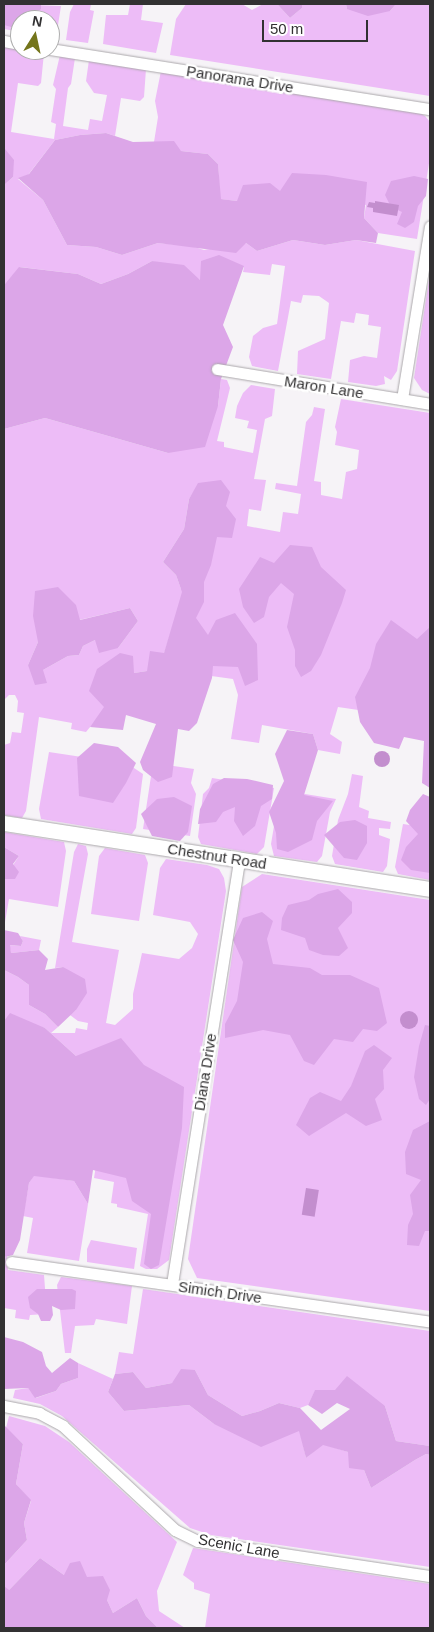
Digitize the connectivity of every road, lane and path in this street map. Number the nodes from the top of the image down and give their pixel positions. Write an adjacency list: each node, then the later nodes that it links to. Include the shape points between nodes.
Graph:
1 (60, 51): 2 (street, Panorama Drive)
2 (430, 109)
3 (430, 226): 5 (street)
4 (217, 369): 5 (street, Maron Lane)
5 (402, 399): 6 (street, Maron Lane)
6 (430, 404)
7 (4, 823): 8 (street, Chestnut Road)
8 (239, 859): 9 (street, Chestnut Road); 11 (street, Diana Drive)
9 (430, 889)
10 (10, 1262): 11 (street, Simich Drive)
11 (172, 1284): 12 (street, Simich Drive)
12 (430, 1322)
13 (4, 1406): 14 (street, Scenic Lane, via 39,1413 63,1426 175,1530 198,1541)
14 (430, 1576)

